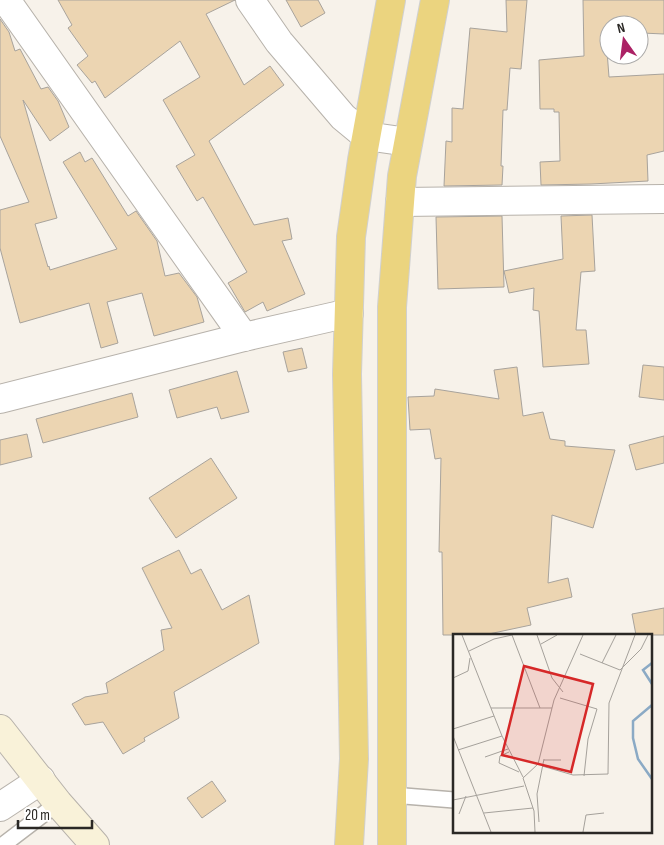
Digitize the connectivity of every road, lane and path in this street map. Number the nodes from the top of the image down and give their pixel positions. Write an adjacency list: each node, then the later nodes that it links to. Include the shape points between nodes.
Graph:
1 (6, 0): 10 (street)
2 (250, 0): 5 (street, via 279,42 344,117)
3 (391, 0): 5 (highway)
4 (435, 0): 6 (highway)
5 (366, 136): 6 (street); 9 (highway, via 352,237)
6 (408, 142): 8 (highway)
7 (664, 199): 8 (street)
8 (400, 202): 13 (highway, via 392,307)
9 (349, 313): 10 (street); 12 (highway)
10 (244, 337): 11 (street)
11 (0, 398)
12 (352, 683): 13 (highway); 22 (highway, via 354,759)
13 (391, 687): 16 (highway)
14 (0, 729): 15 (main road)
15 (41, 780): 18 (main road); 19 (street)
16 (392, 795): 17 (lane); 23 (highway)
17 (453, 800)
18 (58, 803): 20 (lane); 21 (main road)
19 (0, 807)
20 (3, 845)
21 (95, 845)
22 (349, 845)
23 (392, 845)

